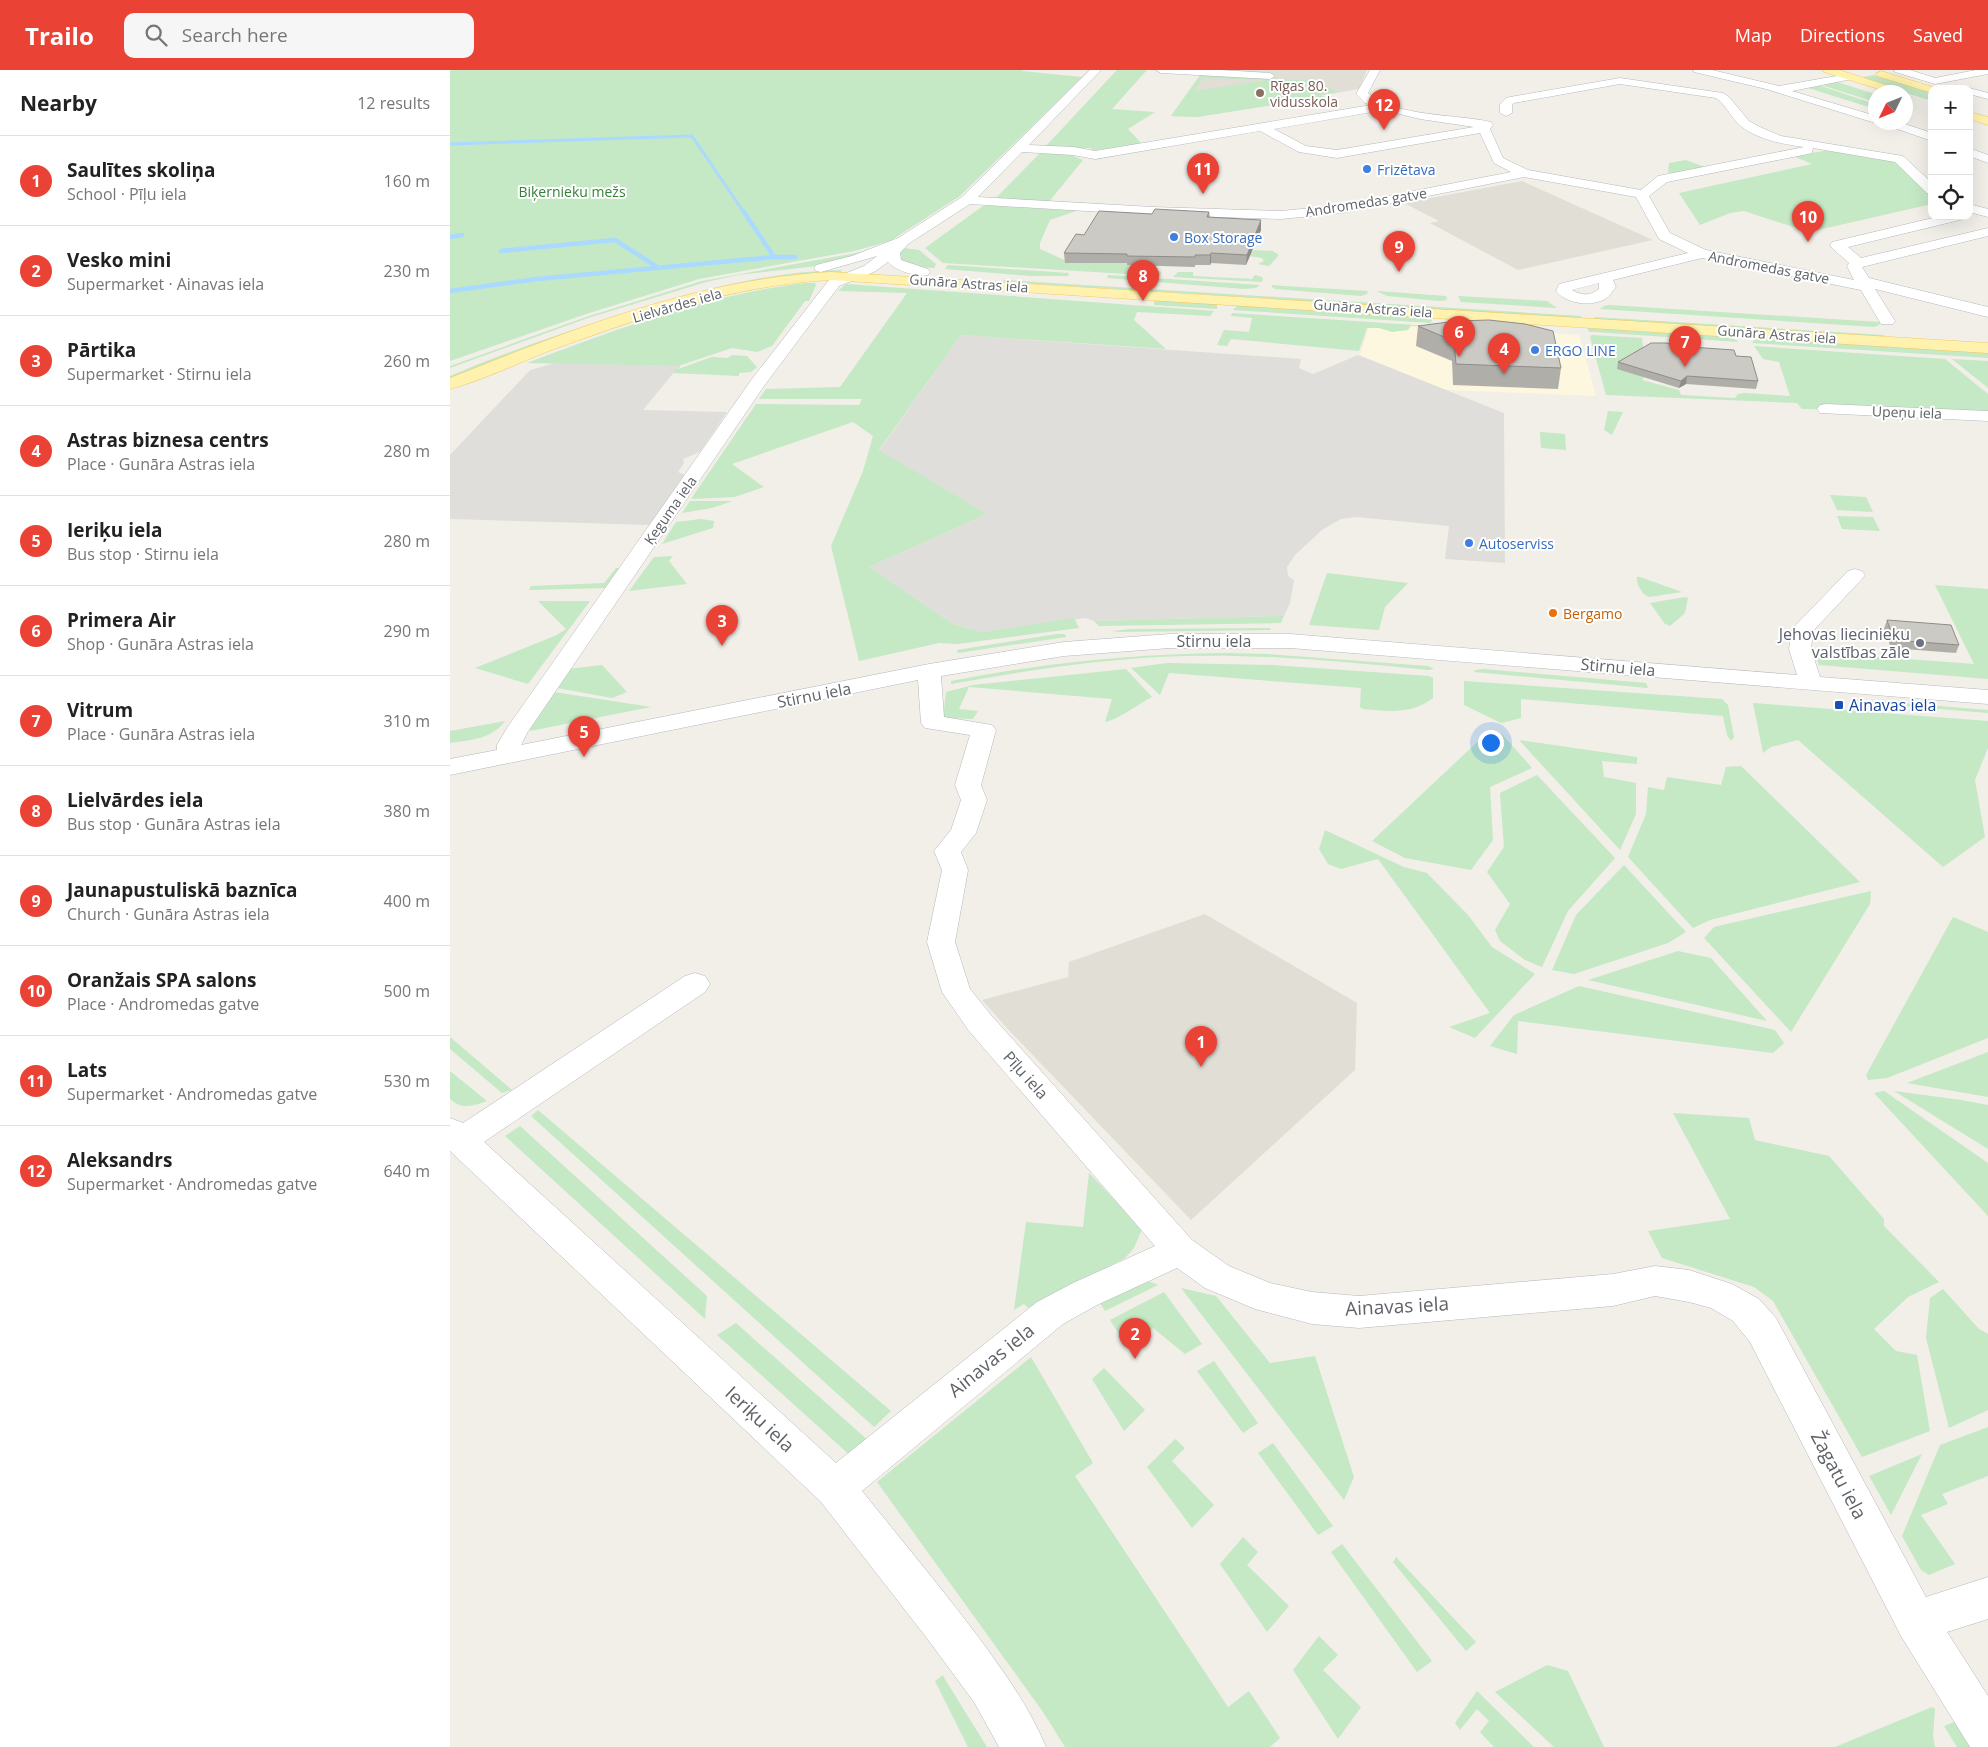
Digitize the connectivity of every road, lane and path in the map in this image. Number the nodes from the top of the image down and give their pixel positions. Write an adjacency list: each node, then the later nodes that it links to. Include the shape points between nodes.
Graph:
1 (1096, 70): 40 (street, Lielvārdes iela)
2 (1162, 70): 10 (street)
3 (1375, 70): 24 (street, via 1362,94)
4 (1698, 70): 18 (street)
5 (1828, 70): 11 (main road)
6 (1868, 70): 14 (main road)
7 (1899, 70): 16 (street)
8 (1942, 70): 12 (street)
9 (1988, 71): 12 (street)
10 (1270, 76)
11 (1848, 76): 15 (main road); 18 (street)
12 (1962, 76): 13 (street); 16 (street)
13 (1988, 82)
14 (1914, 84): 16 (street)
15 (1876, 85)
16 (1934, 85)
17 (1661, 86): 20 (street); 21 (street); 32 (street, via 1620,81 1526,96 1510,100 1506,104 1510,113)
18 (1779, 90): 21 (street); 29 (street)
19 (1973, 92): 22 (street)
20 (1620, 94)
21 (1719, 95): 37 (street, via 1749,127)
22 (1988, 96)
23 (1973, 103): 25 (main road)
24 (1384, 107): 26 (street); 30 (street)
25 (1988, 108)
26 (1362, 111): 28 (street); 33 (street)
27 (1973, 116): 31 (main road)
28 (1403, 118)
29 (1868, 118)
30 (1457, 120): 32 (street); 35 (street, via 1439,128)
31 (1988, 121)
32 (1485, 127): 35 (street); 47 (street, Andromedas gatve, via 1498,160)
33 (1262, 128): 35 (street, via 1304,149 1338,154); 40 (street, via 1095,155)
34 (1910, 130): 36 (street)
35 (1449, 135)
36 (1928, 136)
37 (1775, 140): 38 (street); 39 (street); 41 (street)
38 (1756, 144)
39 (1819, 146): 41 (street); 44 (street)
40 (1020, 148): 51 (street, Lielvārdes iela)
41 (1800, 152): 48 (street)
42 (1973, 153): 45 (street)
43 (1916, 156): 44 (street)
44 (1899, 159): 49 (street)
45 (1988, 159)
46 (1662, 164): 48 (street)
47 (1524, 173): 50 (street, Andromedas gatve); 51 (street, Andromedas gatve, via 1342,209 1281,215)
48 (1663, 179): 50 (street)
49 (1928, 186)
50 (1641, 194): 59 (street, Andromedas gatve, via 1664,236)
51 (967, 200): 56 (street, Lielvārdes iela)
52 (1944, 220): 53 (street)
53 (1940, 221): 54 (street, via 1954,229); 55 (street)
54 (1982, 234): 57 (street)
55 (1875, 236): 57 (street, via 1897,243); 61 (street, via 1837,245)
56 (898, 246): 58 (street, Lielvārdes iela); 64 (street, Lielvārdes iela); 66 (street, Gunāra Astras iela, via 893,258 896,263)
57 (1908, 252): 61 (street)
58 (875, 253): 63 (street, Lielvārdes iela); 65 (street)
59 (1702, 254): 60 (street); 62 (street, Andromedas gatve)
60 (1680, 260): 62 (street); 67 (street)
61 (1858, 263): 69 (street, via 1854,266)
62 (1726, 264): 69 (street, Andromedas gatve, via 1792,282 1810,275)
63 (821, 268): 65 (main road, Lielvārdes iela); 76 (main road, Lielvārdes iela, via 717,283 529,342)
64 (869, 269): 65 (street, Lielvārdes iela); 66 (main road, Gunāra Astras iela)
65 (850, 272): 68 (main road, Gunāra Astras iela); 77 (main road, Lielvārdes iela, via 749,284 689,300 574,336); 84 (street, Ķeguma iela, via 834,283 758,383 514,733 509,745)
66 (923, 272): 68 (main road, Gunāra Astras iela)
67 (1604, 277)
68 (991, 280): 73 (main road, Gunāra Astras iela)
69 (1863, 284): 70 (street, Andromedas gatve); 73 (street)
70 (1905, 292): 71 (street, via 1924,287); 72 (street, Andromedas gatve)
71 (1972, 302)
72 (1988, 312)
73 (1894, 332): 74 (main road, Gunāra Astras iela); 75 (main road, Gunāra Astras iela)
74 (1988, 338)
75 (1988, 348)
76 (450, 373)
77 (450, 384)
78 (1826, 409): 79 (street, Upeņu iela)
79 (1988, 416)
80 (1855, 574): 82 (street, via 1799,636 1799,648)
81 (929, 671): 82 (street, Stirnu iela, via 1064,649 1170,641 1290,641); 84 (street, Stirnu iela); 88 (street, Pīļu iela, via 933,723 984,730 968,785 974,800 963,834 970,854 955,870 940,942 957,992 980,1023)
82 (1811, 682): 83 (street, Stirnu iela)
83 (1988, 697)
84 (510, 756): 85 (street, Stirnu iela)
85 (450, 767)
86 (695, 984): 87 (street)
87 (456, 1136): 90 (street, Ieriķu iela)
88 (1180, 1251): 89 (street, Ainavas iela, via 1217,1277 1267,1298 1312,1308 1359,1312 1613,1290 1655,1282 1689,1286 1720,1295 1746,1310); 90 (street, Ainavas iela, via 1050,1313)
89 (1763, 1330): 92 (street, Žagatu iela)
90 (835, 1488): 94 (street, Ieriķu iela, via 984,1680)
91 (1988, 1598): 92 (street)
92 (1916, 1621): 93 (street, Žagatu iela)
93 (1988, 1736)
94 (1024, 1747)

